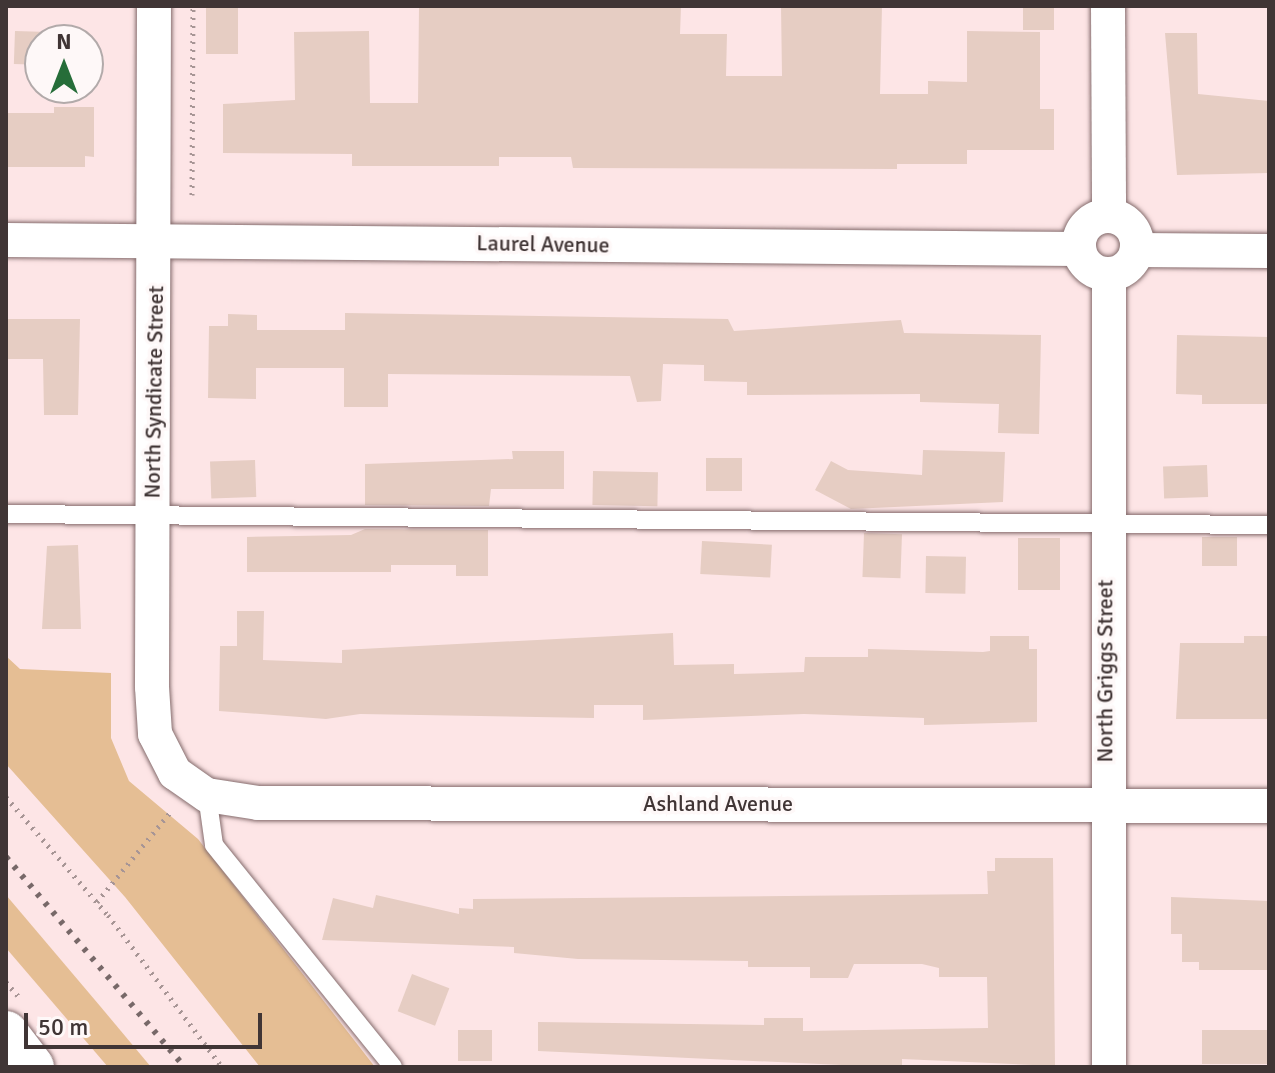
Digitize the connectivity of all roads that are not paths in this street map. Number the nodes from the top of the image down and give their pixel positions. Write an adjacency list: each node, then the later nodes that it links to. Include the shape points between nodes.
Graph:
1 (154, 6): 5 (street, North Syndicate Street)
2 (1108, 6): 3 (street)
3 (1109, 216): 6 (street, via 1084,229); 7 (street, via 1126,223)
4 (6, 240): 5 (street, Laurel Avenue)
5 (156, 240): 6 (street, Laurel Avenue); 11 (street, North Syndicate Street)
6 (1079, 249): 9 (street, via 1089,267)
7 (1137, 250): 8 (street); 9 (street, via 1129,265)
8 (1269, 251)
9 (1109, 274): 12 (street, North Griggs Street)
10 (6, 514): 11 (lane)
11 (152, 517): 12 (lane); 14 (street, North Syndicate Street, via 155,734)
12 (1105, 524): 13 (lane); 15 (street, North Griggs Street)
13 (1269, 525)
14 (192, 784): 15 (street, Ashland Avenue, via 274,803); 19 (lane, via 214,845)
15 (1105, 806): 16 (street, Ashland Avenue); 20 (street, North Griggs Street)
16 (1269, 806)
17 (6, 1033): 18 (main road)
18 (32, 1067)
19 (393, 1067)
20 (1109, 1067)

